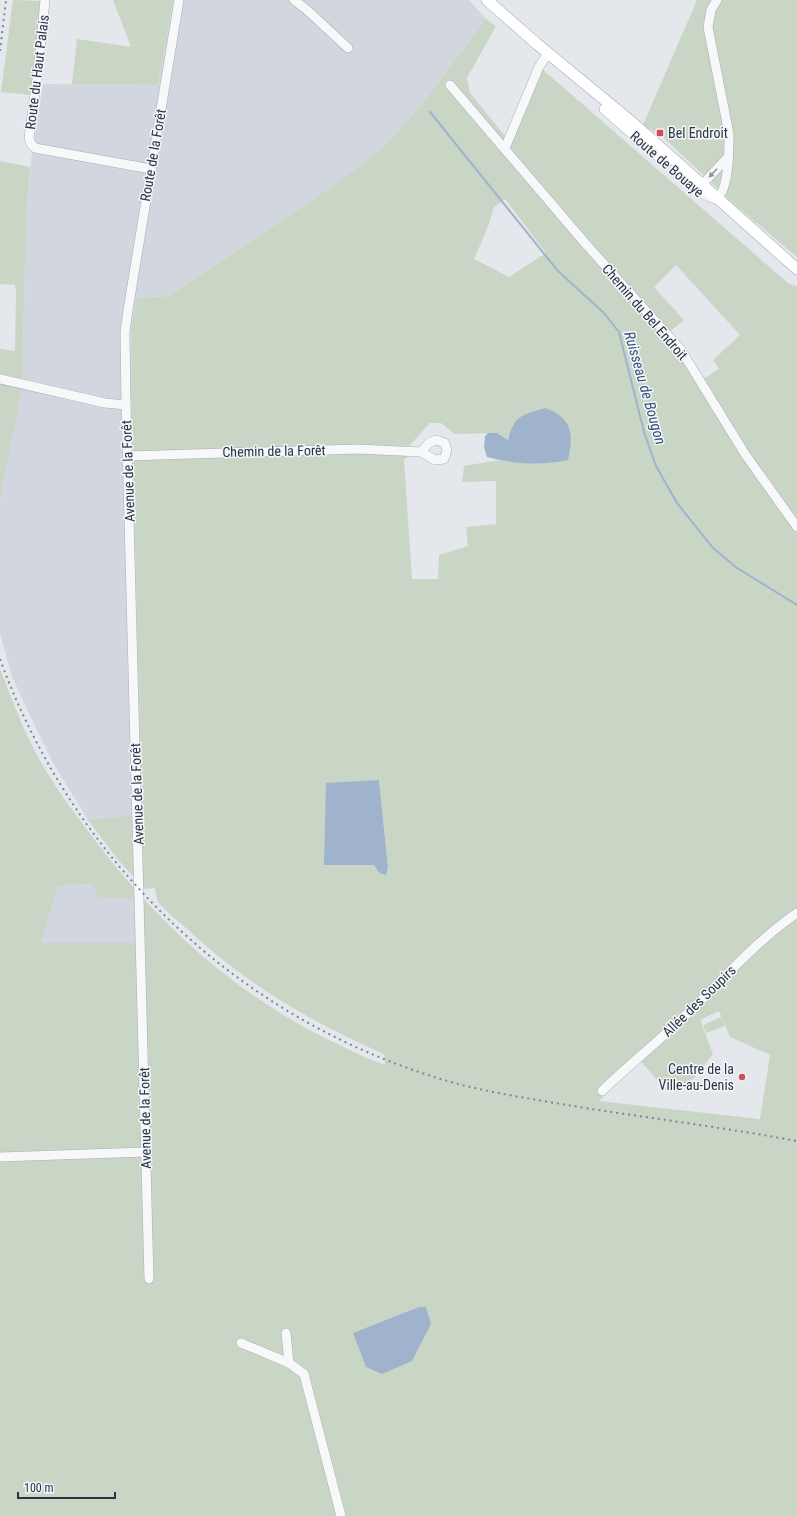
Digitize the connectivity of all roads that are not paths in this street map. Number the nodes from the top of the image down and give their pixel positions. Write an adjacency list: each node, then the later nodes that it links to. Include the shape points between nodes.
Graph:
1 (45, 0): 11 (street, Route du Haut Palais, via 29,138 31,144 35,148)
2 (180, 0): 11 (street, Route de la Forêt)
3 (294, 0): 6 (street)
4 (487, 0): 7 (main road, Route de Bouaye)
5 (717, 0): 10 (street, via 711,10 708,27 729,134)
6 (348, 48)
7 (545, 52): 9 (street); 12 (main road, Route de Bouaye, via 629,130)
8 (450, 85): 9 (street, Chemin du Bel Endroit)
9 (505, 148): 21 (street, Chemin du Bel Endroit, via 585,243 681,350 745,454)
10 (728, 156): 12 (street, one-way to 12); 13 (street, via 723,191)
11 (151, 169): 16 (street, Route de la Forêt)
12 (701, 189): 13 (main road, Route de Bouaye); 15 (main road, Route de Bouaye)
13 (718, 198): 14 (main road, Route de Bouaye)
14 (797, 269)
15 (797, 276)
16 (128, 310): 18 (street, Avenue de la Forêt, via 125,332)
17 (0, 379): 18 (street, via 105,403)
18 (126, 405): 20 (street, Avenue de la Forêt)
19 (421, 452): 20 (street, Chemin de la Forêt, via 358,450)
20 (128, 456): 24 (street, Avenue de la Forêt)
21 (797, 527)
22 (797, 913): 23 (street, Allée des Soupirs, via 741,960 688,1013)
23 (602, 1091)
24 (146, 1152): 25 (street); 26 (street, Avenue de la Forêt)
25 (0, 1157)
26 (150, 1279)
27 (286, 1333): 29 (street)
28 (241, 1343): 29 (street)
29 (289, 1363): 30 (street, via 304,1374)
30 (341, 1516)

